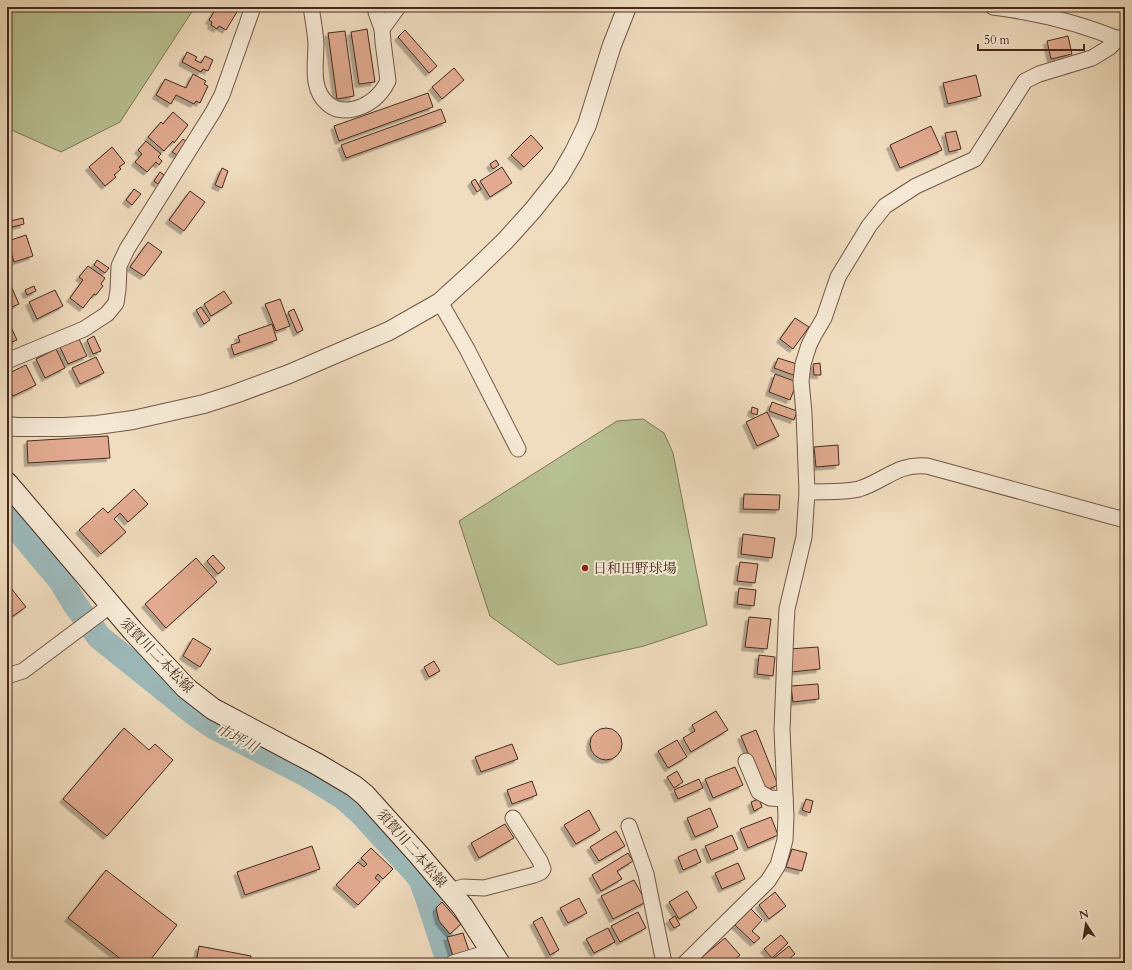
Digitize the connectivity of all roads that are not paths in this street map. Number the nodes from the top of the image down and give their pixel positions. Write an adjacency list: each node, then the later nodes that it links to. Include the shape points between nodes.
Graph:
1 (253, 7): 10 (street, via 222,95 119,266 116,302 107,314 84,329)
2 (311, 7): 7 (street, via 316,42 315,81 320,97 333,107 347,110 362,106 372,101 385,88 388,81)
3 (376, 7): 7 (street)
4 (398, 7): 7 (street)
5 (627, 7): 9 (street, via 612,45 587,125 560,176 505,241)
6 (993, 7): 8 (street, via 1065,20)
7 (382, 29)
8 (1121, 40): 14 (street, via 1092,58 1039,74 1025,81 975,159 916,186 885,206 869,226 838,277 824,318 814,335 803,364 801,381)
9 (440, 302): 11 (street, via 389,331 289,374 204,404 133,420 97,425); 12 (street)
10 (7, 362)
11 (7, 426)
12 (518, 449)
13 (7, 483): 16 (main road, 須賀川二本松線)
14 (807, 492): 15 (street, via 855,490 911,465 920,465); 19 (street, via 804,537 787,615 782,730)
15 (1125, 520)
16 (111, 605): 17 (street, via 23,671); 22 (main road, 須賀川二本松線, via 186,688 213,709 317,764 365,795)
17 (7, 676)
18 (746, 761): 19 (street, via 759,792 770,798)
19 (786, 800): 26 (street, via 785,840 774,873)
20 (513, 818): 22 (street, via 540,861 543,869 541,872 484,888 463,887)
21 (629, 826): 25 (street, via 646,874)
22 (450, 891): 23 (main road, 須賀川二本松線)
23 (496, 957): 24 (street)
24 (453, 963)
25 (664, 963)
26 (685, 963)

